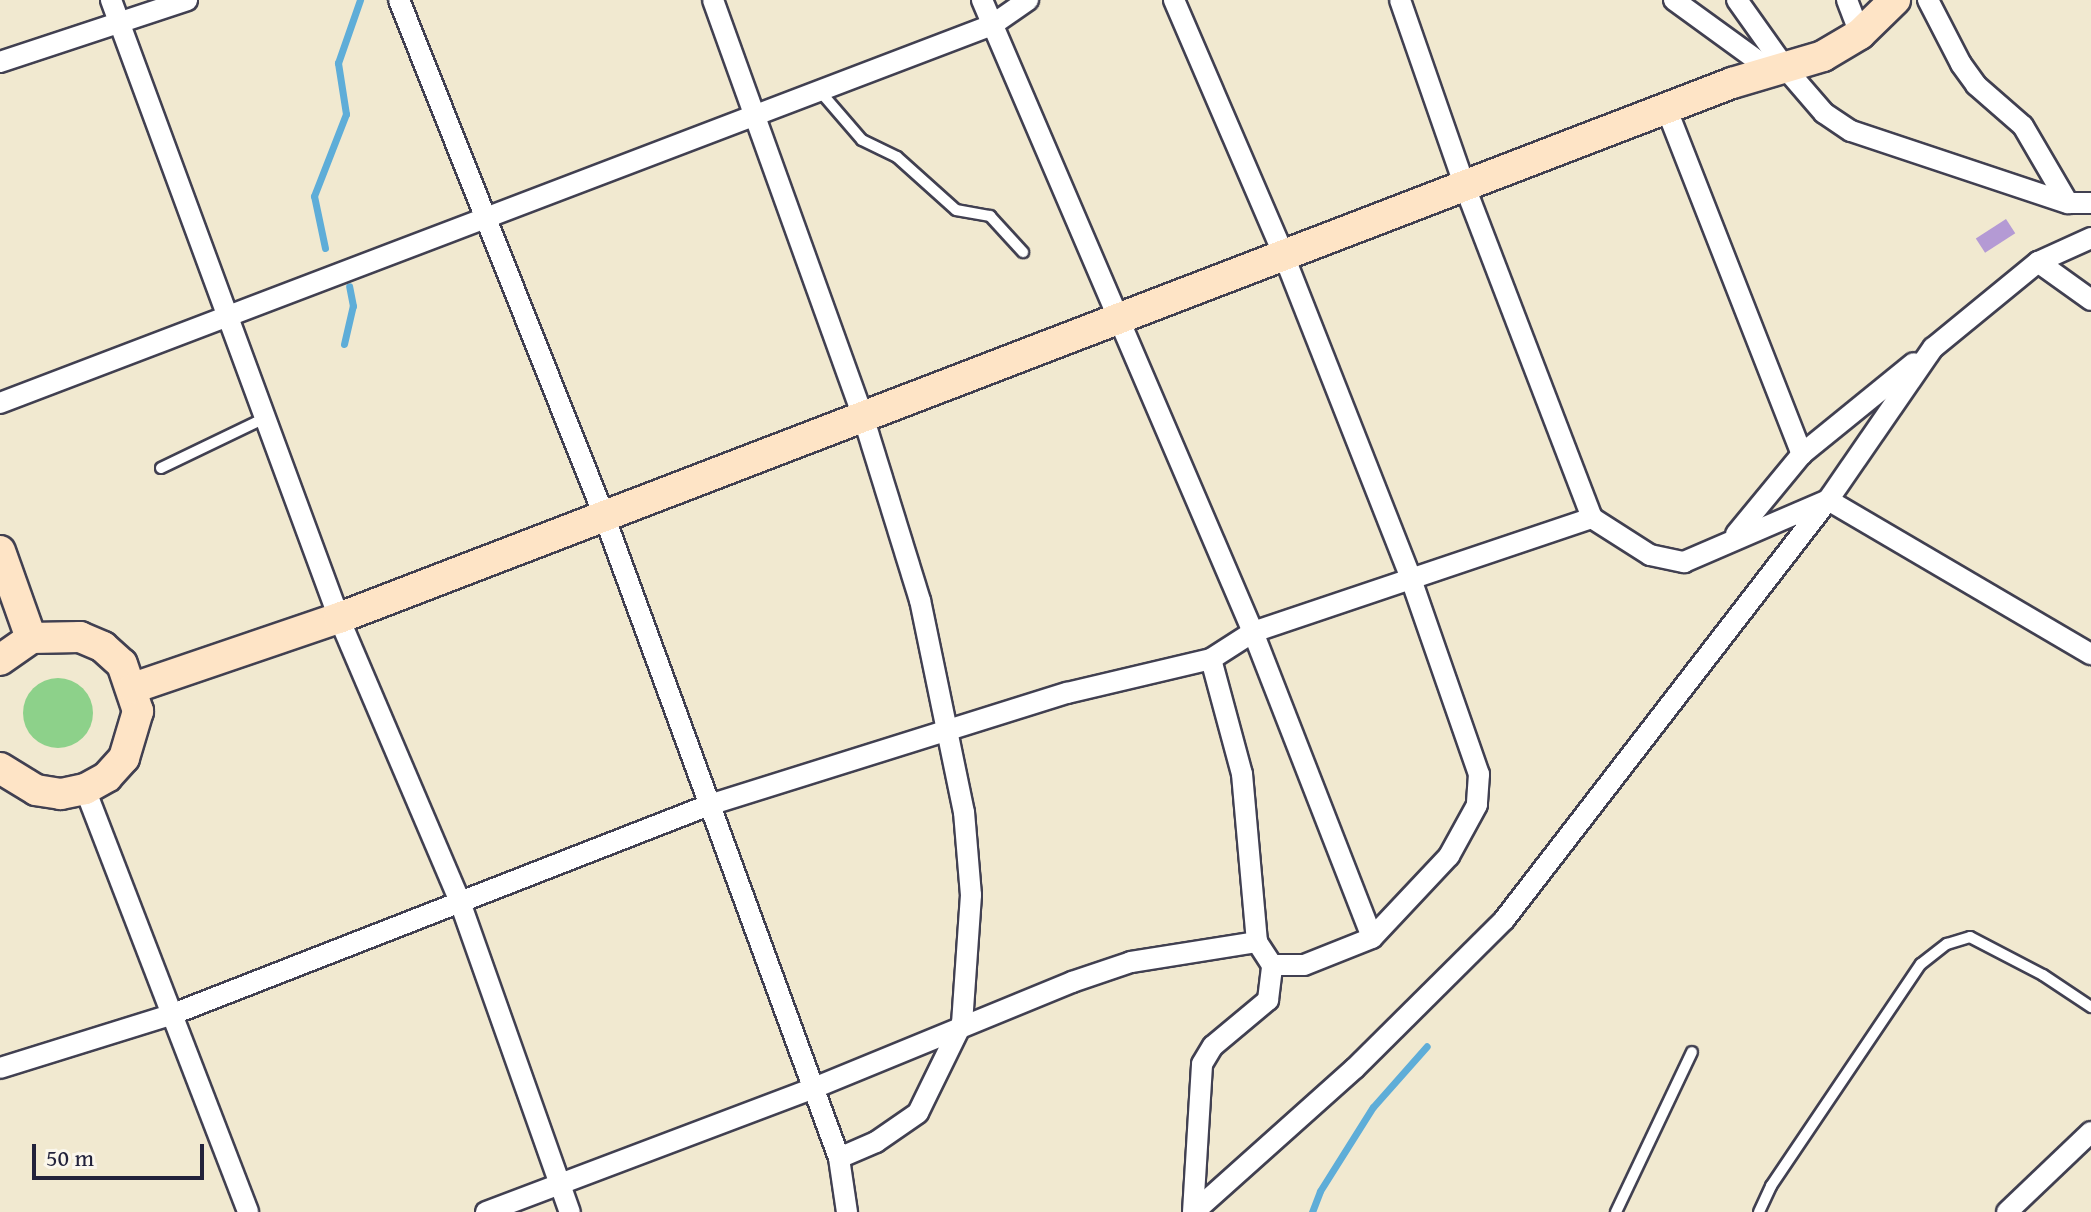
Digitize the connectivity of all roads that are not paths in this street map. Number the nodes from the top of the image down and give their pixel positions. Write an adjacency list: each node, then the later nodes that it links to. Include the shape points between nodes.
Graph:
1 (111, 0): 15 (street)
2 (187, 0): 15 (street)
3 (399, 0): 25 (street)
4 (713, 0): 21 (street)
5 (982, 0): 14 (street)
6 (1028, 0): 14 (street)
7 (1174, 0): 28 (street)
8 (1400, 0): 22 (street)
9 (1674, 0): 18 (street)
10 (1737, 0): 18 (street)
11 (1847, 0): 16 (street)
12 (1895, 0): 16 (street)
13 (1928, 0): 23 (street, via 1961,64 1976,85 2023,126)
14 (992, 25): 19 (street); 32 (street)
15 (118, 26): 17 (street); 31 (street)
16 (1860, 34): 18 (street, via 1823,56)
17 (0, 62)
18 (1780, 70): 20 (street); 23 (street, via 1851,131)
19 (818, 89): 21 (street); 27 (lane, via 862,140 897,157 956,210 990,216)
20 (1667, 110): 22 (street); 37 (street)
21 (753, 117): 25 (street); 35 (street)
22 (1465, 187): 28 (street); 41 (street)
23 (2068, 203): 24 (street)
24 (2091, 203)
25 (485, 219): 31 (street); 40 (street)
26 (2091, 238): 29 (street)
27 (1023, 252)
28 (1284, 256): 32 (street); 44 (street)
29 (2038, 262): 30 (street); 33 (street)
30 (2091, 300)
31 (224, 315): 34 (street); 36 (street)
32 (1121, 317): 35 (street); 46 (street)
33 (1933, 348): 37 (street); 39 (street)
34 (0, 403)
35 (862, 413): 40 (street); 52 (street, via 920,600)
36 (263, 419): 38 (lane); 45 (street)
37 (1802, 454): 42 (street)
38 (161, 468)
39 (1828, 500): 42 (street); 48 (street); 73 (street, via 1504,920 1355,1068)
40 (603, 513): 45 (street); 55 (street)
41 (1592, 518): 42 (street, via 1650,555 1684,562); 44 (street)
42 (1733, 537)
43 (0, 551): 47 (street)
44 (1411, 579): 46 (street); 57 (street, via 1479,774 1477,805 1449,856)
45 (339, 618): 51 (street); 56 (street)
46 (1253, 632): 49 (street); 57 (street)
47 (31, 638): 50 (street); 51 (street, via 80,637 103,647 122,664)
48 (2091, 654)
49 (1211, 659): 52 (street, via 1067,693); 58 (street, via 1242,774)
50 (0, 660)
51 (133, 688): 54 (street, via 138,711 135,736 107,777)
52 (948, 733): 55 (street); 62 (street, via 964,812 971,895)
53 (0, 768): 54 (street, via 36,790 61,794)
54 (85, 789): 61 (street)
55 (709, 805): 56 (street); 65 (street)
56 (460, 902): 61 (street); 68 (street)
57 (1372, 938): 59 (street, via 1304,965)
58 (1257, 942): 59 (street); 62 (street, via 1131,962)
59 (1272, 965): 73 (street, via 1268,1000 1213,1046 1202,1064)
60 (2091, 1007): 75 (lane, via 1970,937 1947,944 1921,964 1771,1186)
61 (173, 1014): 64 (street); 69 (street)
62 (962, 1023): 65 (street); 67 (street, via 918,1113 876,1142)
63 (1692, 1052): 74 (lane)
64 (0, 1068)
65 (814, 1088): 67 (street); 68 (street)
66 (2091, 1132): 76 (street)
67 (839, 1158): 72 (street)
68 (563, 1185): 70 (street); 71 (street)
69 (248, 1212)
70 (486, 1212)
71 (570, 1212)
72 (847, 1212)
73 (1193, 1212)
74 (1616, 1212)
75 (1759, 1212)
76 (2007, 1212)

